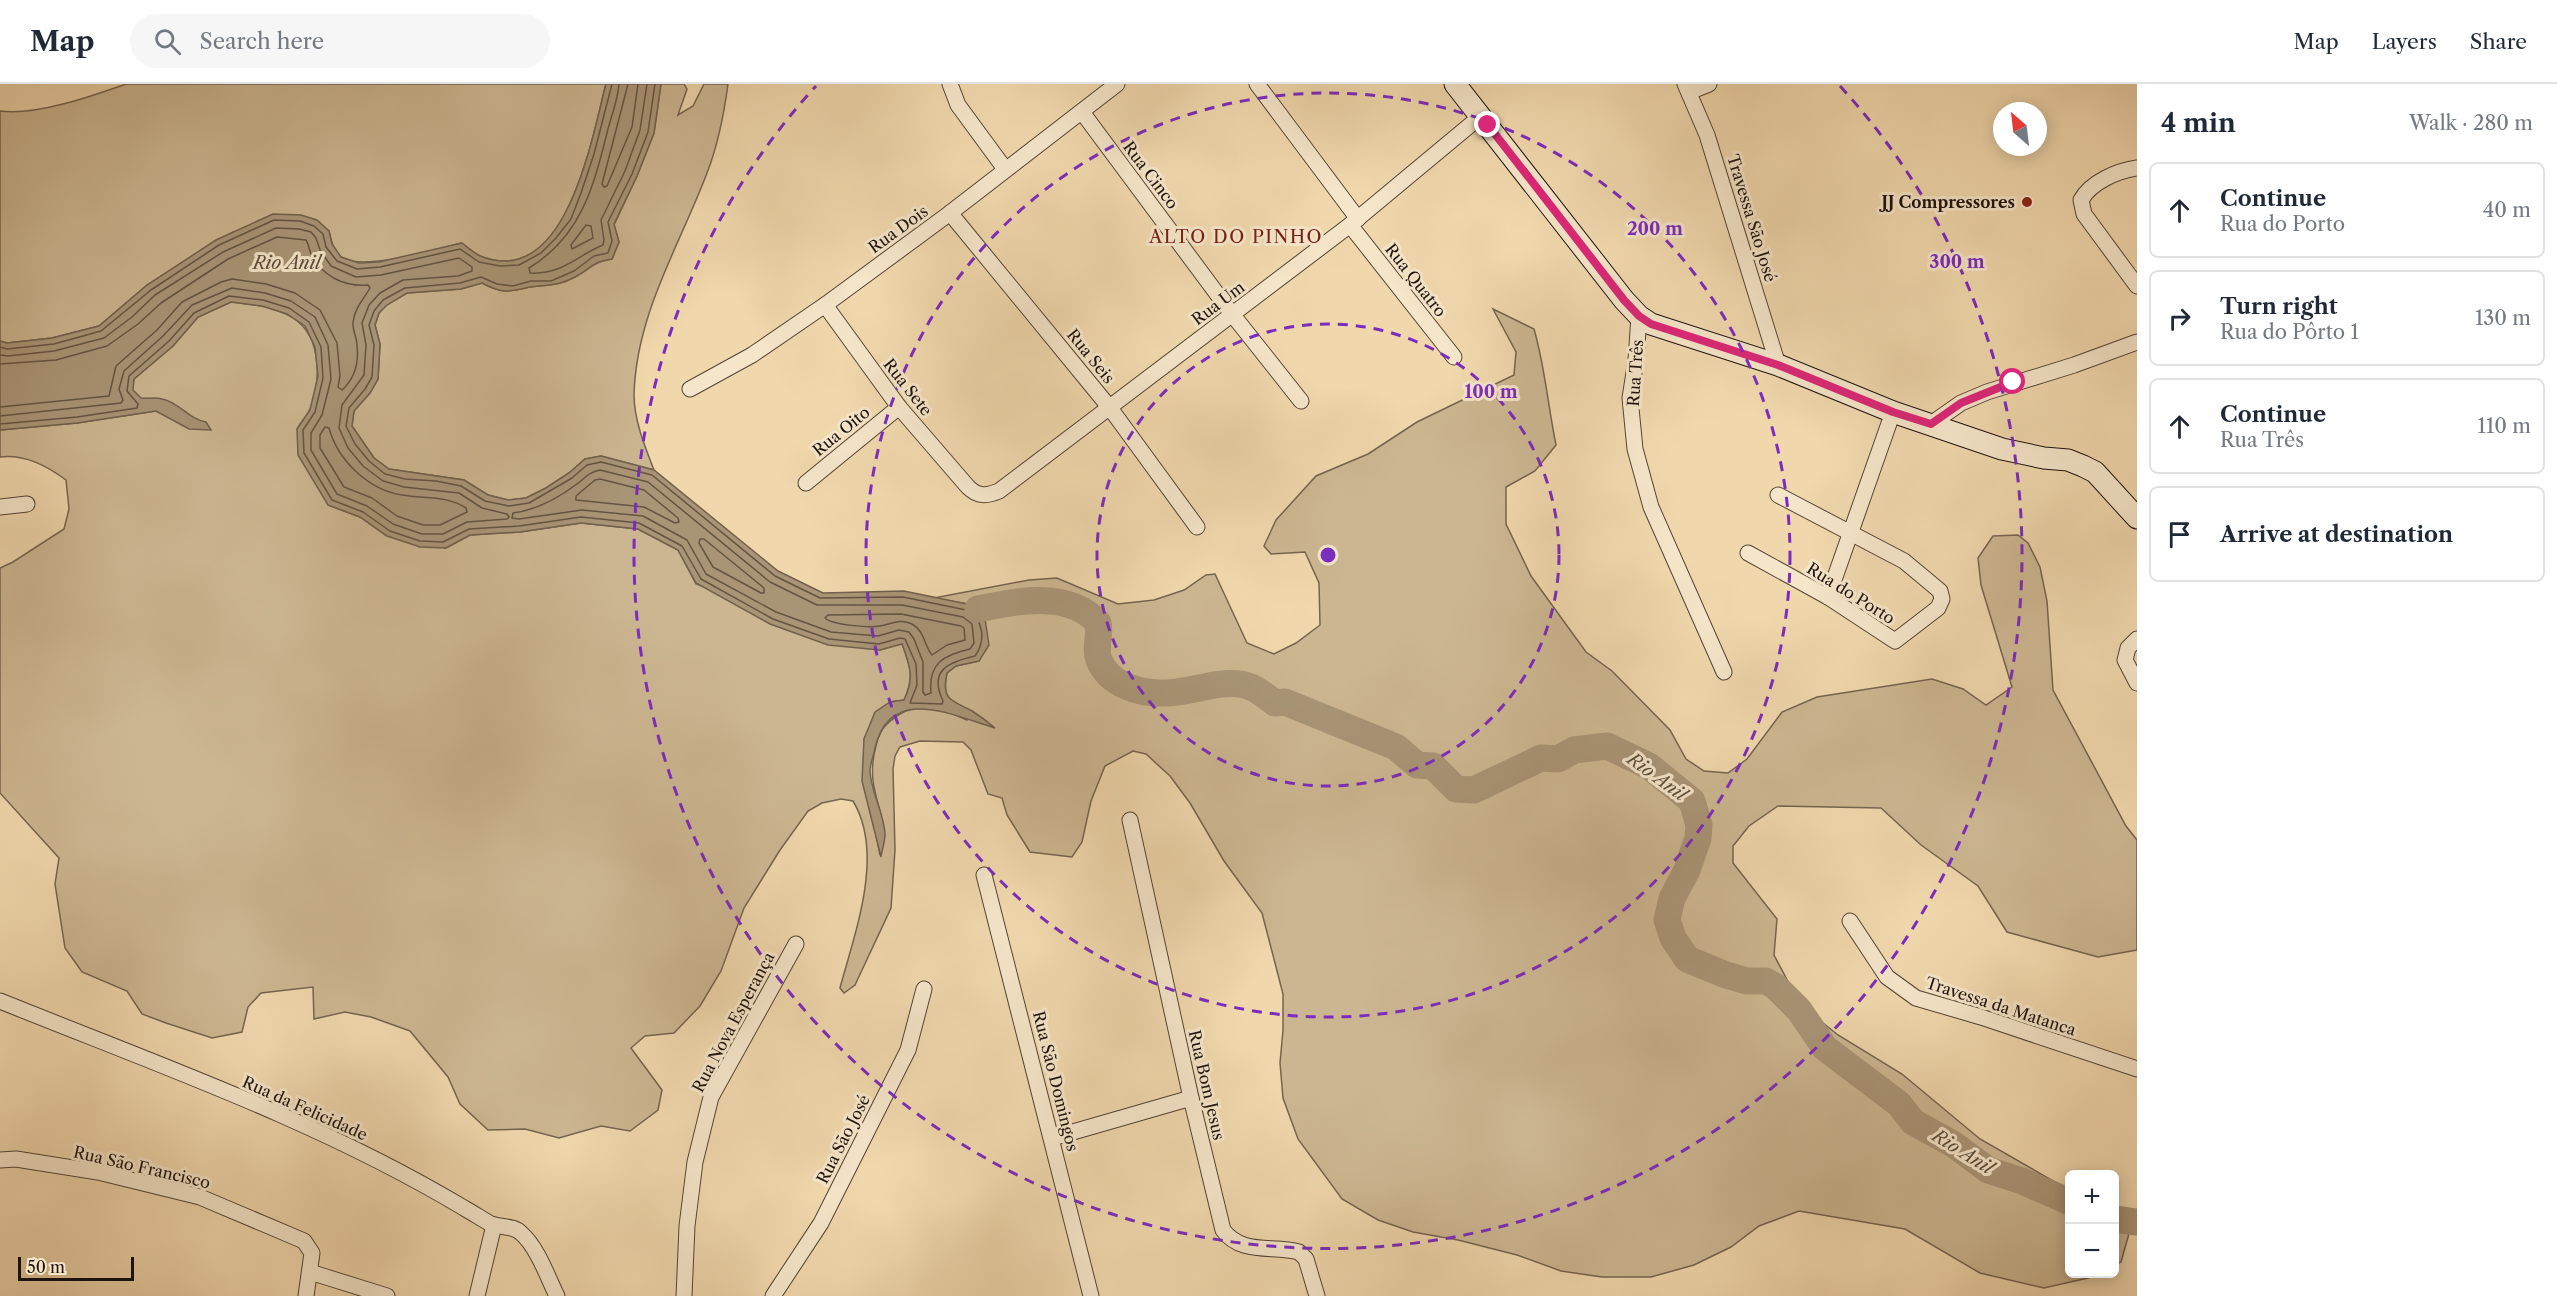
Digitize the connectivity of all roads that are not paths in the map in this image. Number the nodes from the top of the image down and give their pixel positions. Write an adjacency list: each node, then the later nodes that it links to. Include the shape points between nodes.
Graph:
1 (950, 84): 10 (street, via 958,105)
2 (1117, 84): 7 (street, Rua Dois)
3 (1257, 84): 12 (street, Rua Quatro)
4 (1455, 84): 8 (street, Rua Três)
5 (1709, 84): 6 (street)
6 (1687, 88): 19 (street, Travessa São José, via 1707,135)
7 (1082, 112): 10 (street, Rua Dois); 15 (street, Rua Cinco)
8 (1481, 116): 12 (street, Rua Um); 16 (street, Rua Três)
9 (2137, 168): 13 (street, via 2104,180 2087,190 2081,200 2084,214)
10 (1005, 169): 11 (street, Rua Dois)
11 (950, 213): 14 (street, Rua Dois); 23 (street, Rua Seis)
12 (1354, 222): 15 (street, Rua Um); 18 (street, Rua Quatro)
13 (2137, 286)
14 (825, 305): 20 (street, Rua Dois, via 752,355); 22 (street, Rua Sete)
15 (1232, 314): 21 (street, Rua Cinco); 23 (street, Rua Um)
16 (1639, 316): 19 (street, via 1651,324); 37 (street, Rua Três, via 1630,398 1635,449 1651,507)
17 (2137, 342): 25 (street, via 1987,392 1961,403)
18 (1454, 357)
19 (1778, 365): 24 (street)
20 (690, 389)
21 (1301, 401)
22 (899, 407): 26 (street, Rua Oito); 27 (street, Rua Sete)
23 (1110, 408): 27 (street, Rua Um, via 999,491 988,496); 32 (street, Rua Seis)
24 (1893, 412): 25 (street); 33 (street)
25 (1931, 424): 31 (street, via 2002,449 2083,466 2095,472)
26 (806, 483)
27 (968, 488)
28 (1778, 495): 33 (street, Rua do Porto)
29 (27, 504): 30 (street)
30 (0, 507)
31 (2137, 518)
32 (1197, 527)
33 (1851, 535): 35 (street); 35 (street, Rua do Porto, via 1904,561 1940,591 1942,599 1938,608 1895,641)
34 (1748, 553): 35 (street, Rua do Porto)
35 (1828, 597)
36 (2137, 639): 38 (street, via 2128,648 2125,660)
37 (1724, 672)
38 (2137, 683)
39 (1131, 820): 46 (street, Rua Bom Jesus)
40 (984, 875): 47 (street, Rua São Domingos)
41 (1850, 921): 45 (street, Travessa da Matanca, via 1887,977 1916,998)
42 (796, 944): 55 (street, Rua Nova Esperança, via 711,1097 695,1162)
43 (924, 989): 56 (street, Rua São José, via 908,1050 821,1223)
44 (0, 1001): 49 (street, Rua da Felicidade, via 317,1132 379,1161)
45 (2137, 1069)
46 (1191, 1098): 47 (street); 58 (street, Rua Bom Jesus, via 1223,1230 1230,1239 1246,1247 1299,1252 1306,1259)
47 (1052, 1138): 57 (street, Rua São Domingos)
48 (0, 1160): 50 (street, Rua São Francisco, via 98,1172 200,1197 304,1241 312,1253)
49 (494, 1225): 53 (street); 54 (street, Rua da Felicidade, via 522,1234)
50 (310, 1272): 51 (street); 52 (street)
51 (306, 1296)
52 (387, 1296)
53 (477, 1296)
54 (556, 1296)
55 (684, 1296)
56 (773, 1296)
57 (1091, 1296)
58 (1317, 1296)

